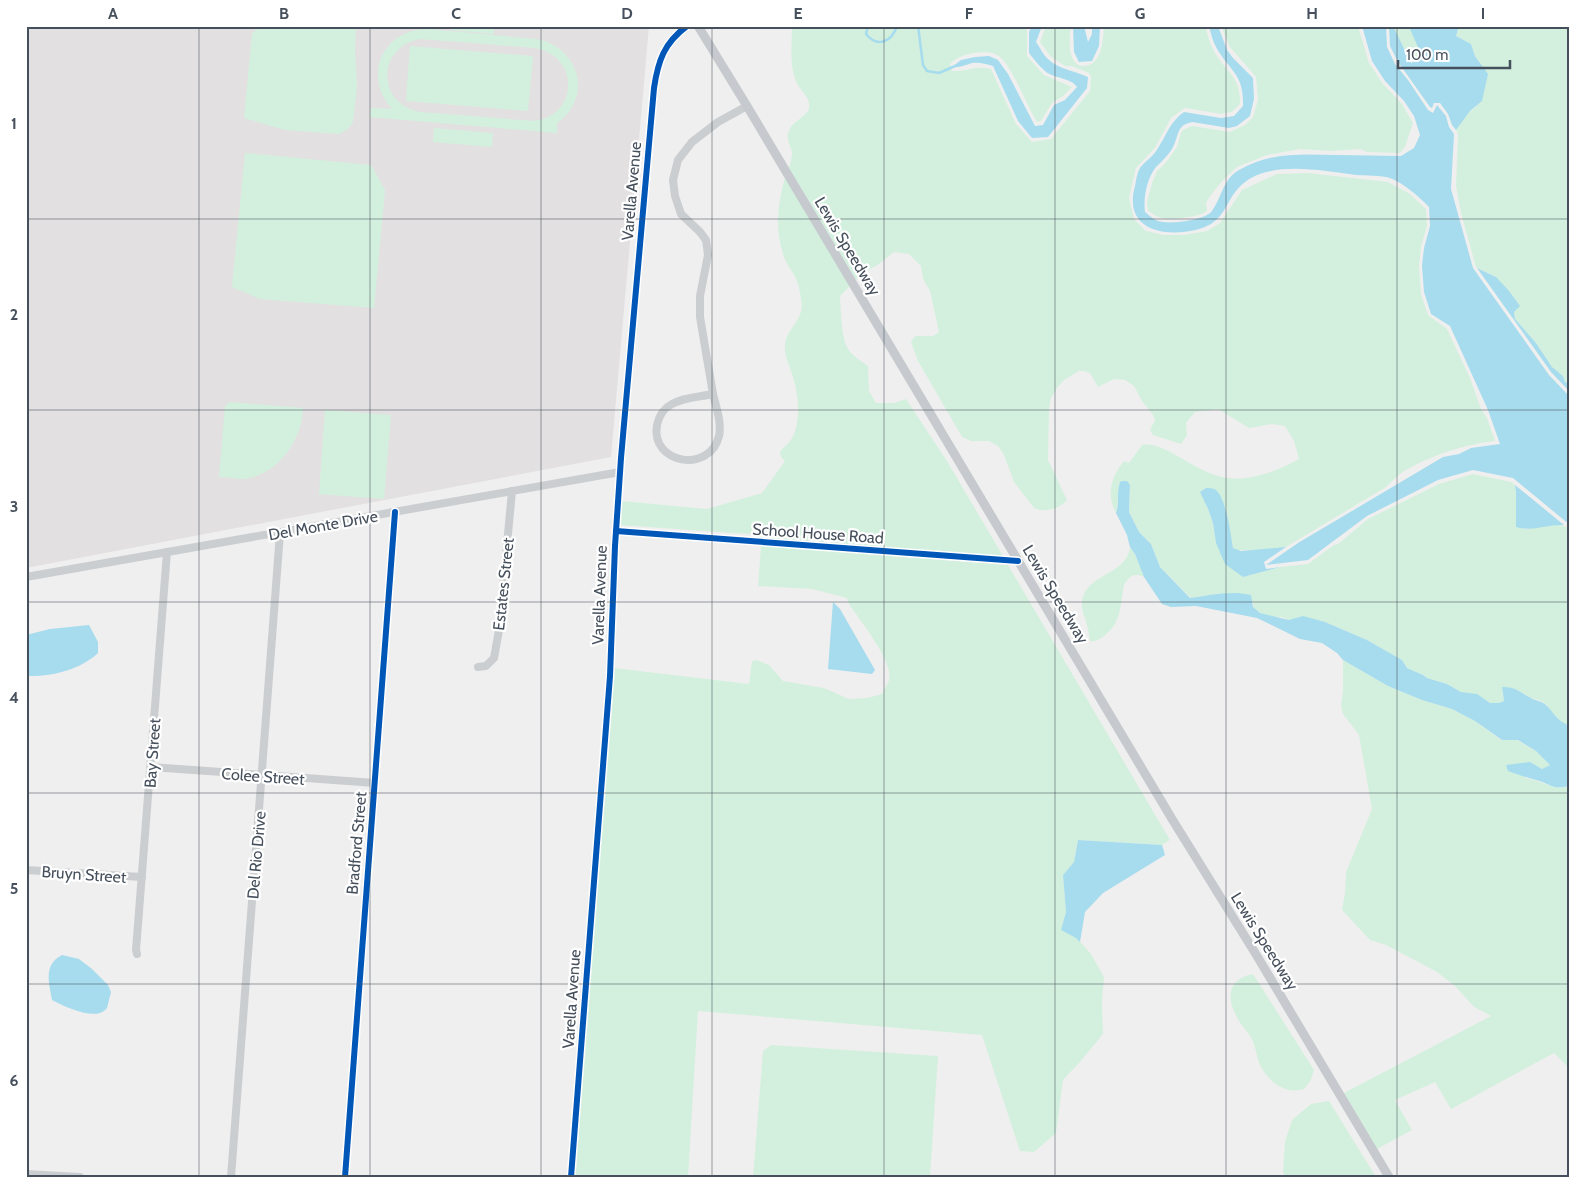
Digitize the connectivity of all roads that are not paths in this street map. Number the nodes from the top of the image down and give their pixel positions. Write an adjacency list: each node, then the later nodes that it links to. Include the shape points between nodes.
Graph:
1 (687, 26): 5 (street, Varella Avenue, via 668,42 656,74)
2 (698, 26): 3 (main road, Lewis Speedway)
3 (747, 106): 4 (street, via 692,142 678,160 674,180 675,196 682,214 706,240 708,255 700,296 700,317); 11 (main road, Lewis Speedway)
4 (714, 394): 4 (street, via 720,429 715,444 698,459 682,460 669,455 657,437 656,428 661,414 679,401)
5 (620, 472): 6 (street, Del Monte Drive); 8 (street, Varella Avenue)
6 (512, 491): 7 (street, Del Monte Drive); 13 (street, Estates Street, via 494,658 486,666)
7 (395, 512): 9 (street, Del Monte Drive); 16 (street, Bradford Street)
8 (616, 531): 11 (street, School House Road); 24 (street, Varella Avenue, via 609,685)
9 (280, 532): 10 (street, Del Monte Drive); 15 (street, Del Rio Drive)
10 (167, 552): 12 (street, Del Monte Drive); 14 (street, Bay Street)
11 (1018, 561): 25 (main road, Lewis Speedway)
12 (26, 577)
13 (478, 667)
14 (151, 767): 15 (street, Colee Street); 18 (street, Bay Street)
15 (262, 776): 16 (street, Colee Street); 22 (street, Del Rio Drive)
16 (375, 783): 23 (street, Bradford Street)
17 (26, 870): 18 (street, Bruyn Street)
18 (142, 877): 19 (street, Bay Street)
19 (137, 954)
20 (26, 1174): 21 (street)
21 (80, 1177)
22 (231, 1177)
23 (345, 1177)
24 (571, 1177)
25 (1388, 1177)

